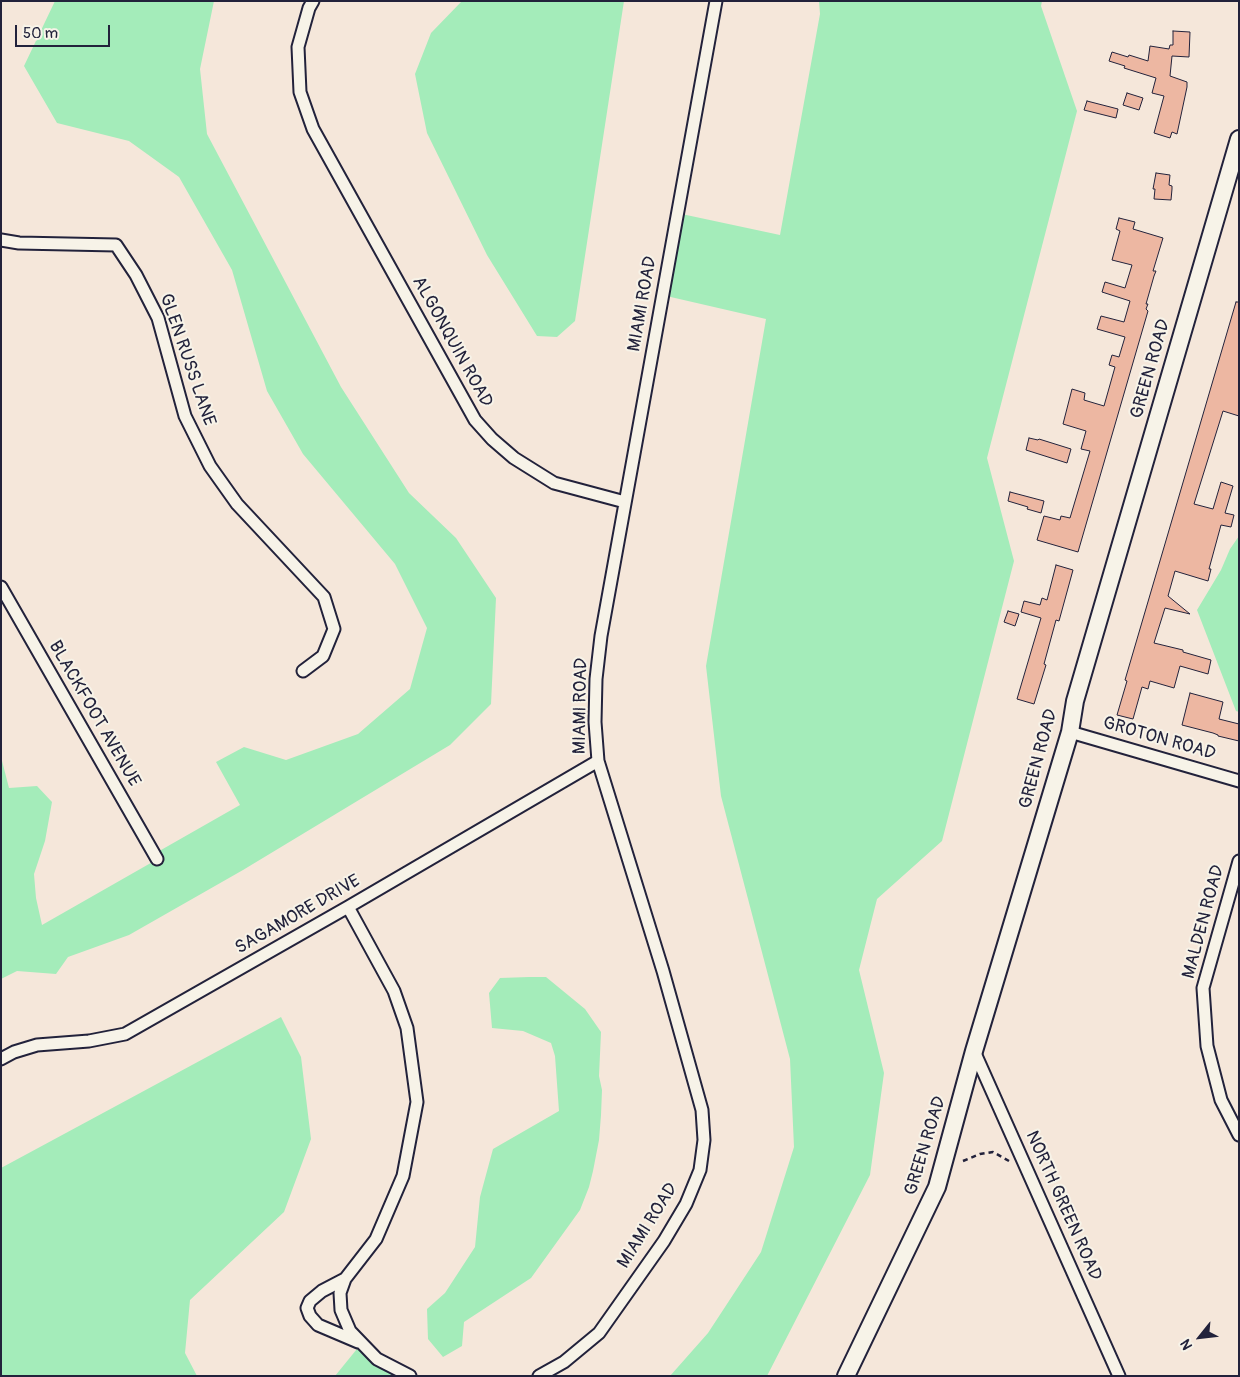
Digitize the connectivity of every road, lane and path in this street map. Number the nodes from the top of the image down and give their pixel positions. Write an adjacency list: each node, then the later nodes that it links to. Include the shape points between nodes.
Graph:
1 (313, 1): 5 (street, ALGONQUIN ROAD, via 298,47 300,92 312,129 475,420 514,458 554,483)
2 (716, 1): 5 (street, MIAMI ROAD)
3 (1239, 139): 8 (main road, GREEN ROAD, via 1075,701)
4 (1, 240): 7 (street, GLEN RUSS LANE, via 116,245 158,318 186,416 210,466 237,504 324,597 334,629 323,656)
5 (624, 502): 9 (street, MIAMI ROAD, via 596,679)
6 (1, 587): 11 (street, BLACKFOOT AVENUE)
7 (303, 671)
8 (1070, 732): 10 (street, GROTON ROAD); 14 (main road, GREEN ROAD)
9 (598, 761): 13 (street, SAGAMORE DRIVE); 22 (street, MIAMI ROAD, via 695,1080 704,1140 700,1170 686,1204 664,1241 599,1333 564,1362)
10 (1239, 781)
11 (157, 860)
12 (1239, 861): 16 (street, MALDEN ROAD, via 1203,988 1207,1046 1222,1100)
13 (348, 907): 15 (street, SAGAMORE DRIVE, via 125,1034 37,1045); 19 (street, via 394,991 407,1028 417,1102 403,1176 376,1239)
14 (974, 1051): 23 (main road, GREEN ROAD, via 938,1187); 24 (street, NORTH GREEN ROAD)
15 (1, 1059)
16 (1239, 1136)
17 (963, 1161): 18 (path, via 993,1152)
18 (1008, 1161)
19 (345, 1279): 20 (street, via 340,1293 341,1310 350,1331); 20 (street, via 310,1300 307,1308 318,1325)
20 (361, 1344): 21 (street, via 377,1360)
21 (410, 1376)
22 (539, 1376)
23 (846, 1376)
24 (1119, 1376)

